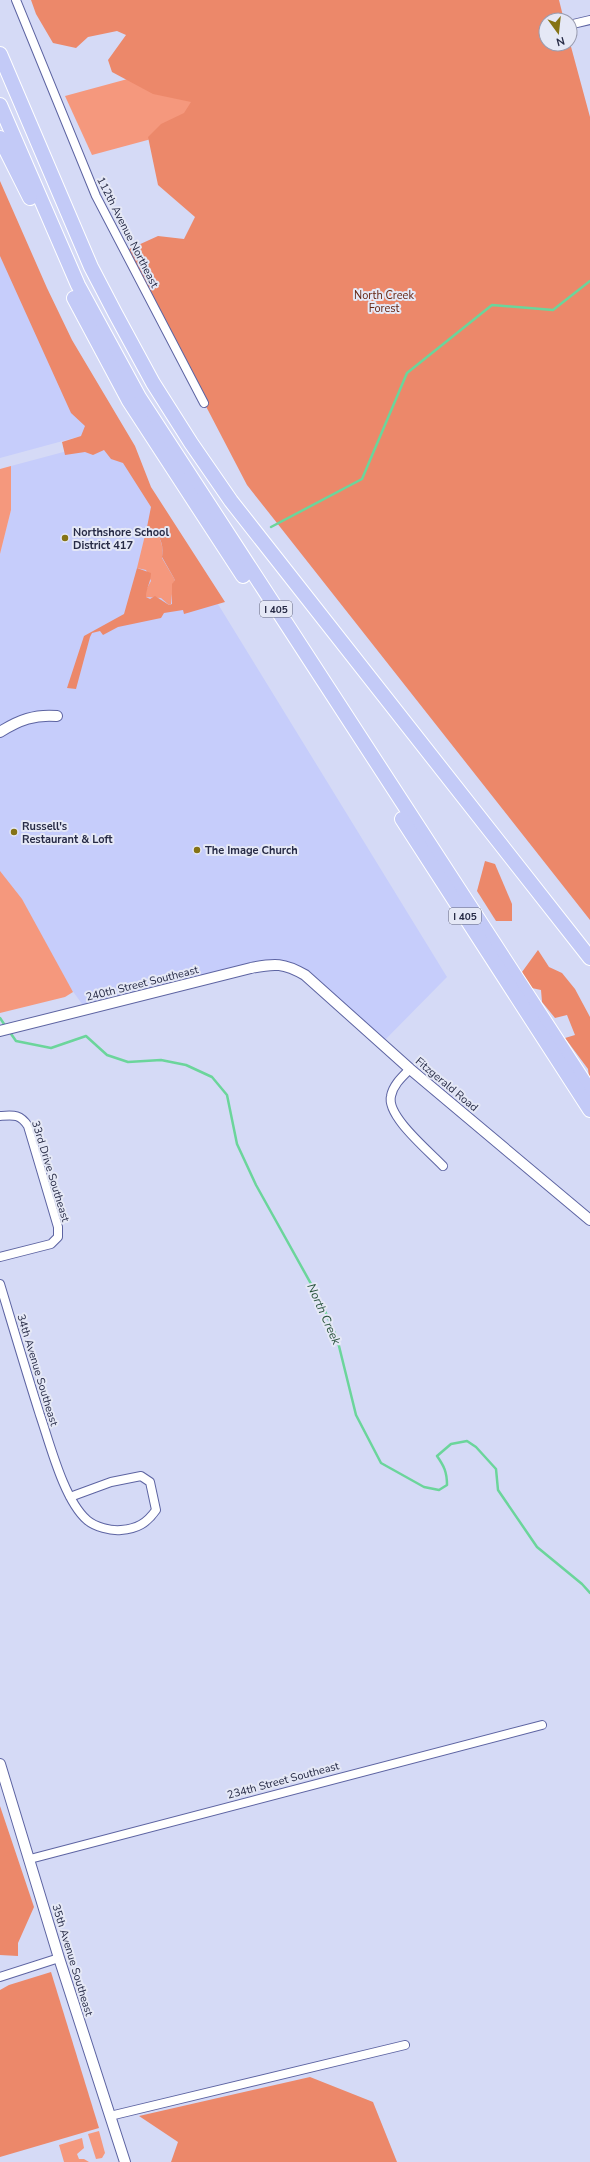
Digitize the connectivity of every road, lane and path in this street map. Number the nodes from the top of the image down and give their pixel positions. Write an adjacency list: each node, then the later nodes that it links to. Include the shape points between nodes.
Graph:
1 (16, 0): 10 (street, 112th Avenue Northeast, via 96,196)
2 (590, 20): 3 (street)
3 (578, 23)
4 (0, 54): 15 (highway, I 405, via 91,267 138,358 191,443 231,501)
5 (0, 71): 17 (highway, I 405, via 91,281 120,338 170,423 254,542)
6 (0, 105): 11 (highway, I 405, via 78,285 121,367)
7 (0, 129): 9 (highway, I 405)
8 (0, 138): 9 (highway)
9 (30, 198): 13 (highway, I 405, via 83,316 129,401)
10 (204, 403)
11 (340, 707): 13 (highway); 20 (highway, I 405)
12 (57, 716): 14 (street, via 33,716 18,721)
13 (339, 723): 21 (highway, I 405)
14 (0, 732)
15 (590, 958)
16 (290, 966): 18 (street, 240th Street Southeast, via 273,964 251,968); 19 (street, Fitzgerald Road, via 305,975)
17 (590, 970)
18 (0, 1031)
19 (410, 1069): 23 (street, via 394,1087 390,1097 391,1106 396,1116); 24 (street, Fitzgerald Road)
20 (590, 1091)
21 (590, 1110)
22 (0, 1116): 25 (street, 33rd Drive Southeast, via 17,1115 23,1118 28,1126 58,1227 58,1237 51,1244)
23 (443, 1166)
24 (590, 1220)
25 (0, 1257)
26 (0, 1284): 27 (street, 34th Avenue Southeast, via 56,1463)
27 (70, 1497): 27 (street, 34th Avenue Southeast, via 87,1521 117,1530 138,1528 151,1518 156,1510 150,1482 141,1476 111,1482)
28 (542, 1725): 30 (street, 234th Street Southeast)
29 (0, 1764): 30 (street, 35th Avenue Southeast)
30 (30, 1859): 31 (street, 35th Avenue Southeast)
31 (59, 1958): 32 (street); 34 (street, 35th Avenue Southeast)
32 (0, 1977)
33 (405, 2045): 34 (street)
34 (110, 2116): 35 (street, 35th Avenue Southeast)
35 (125, 2162)

